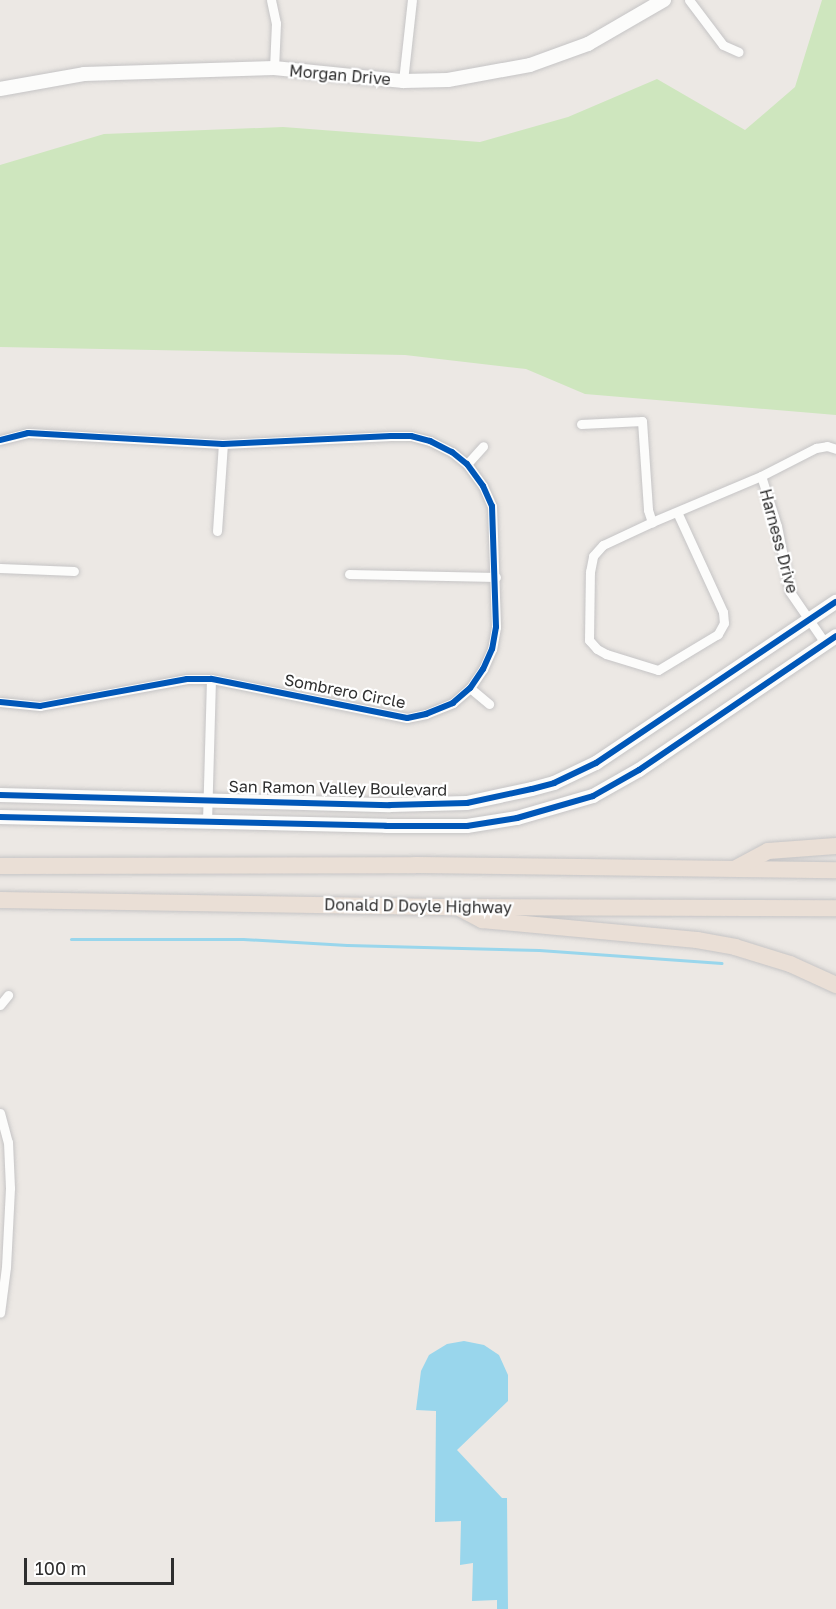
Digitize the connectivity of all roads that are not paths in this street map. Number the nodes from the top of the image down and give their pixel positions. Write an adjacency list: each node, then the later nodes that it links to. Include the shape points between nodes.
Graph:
1 (271, 0): 6 (street, via 276,23)
2 (412, 0): 7 (street)
3 (664, 0): 7 (main road, Morgan Drive, via 588,44 530,65 448,80)
4 (689, 0): 5 (street, via 723,45)
5 (739, 52)
6 (274, 68): 7 (main road, Morgan Drive); 8 (main road, Morgan Drive, via 84,74)
7 (403, 81)
8 (0, 89)
9 (581, 424): 17 (street, via 642,422)
10 (0, 440): 11 (street, Sombrero Circle, via 28,433)
11 (223, 444): 14 (street, Sombrero Circle, via 411,436 452,452); 18 (street)
12 (483, 446): 14 (street)
13 (836, 449): 15 (street, Harness Drive, via 816,448)
14 (467, 464): 22 (street, Sombrero Circle, via 492,506)
15 (761, 476): 16 (street); 24 (street, Harness Drive, via 777,526 790,592)
16 (677, 512): 17 (street); 17 (street, via 723,612 724,623 718,634 658,670 606,654 589,640 590,572 594,556 603,545)
17 (652, 522)
18 (217, 531)
19 (0, 567): 20 (street)
20 (74, 571)
21 (349, 574): 22 (street)
22 (496, 577): 27 (street, Sombrero Circle, via 492,649)
23 (836, 602): 24 (main road, San Ramon Valley Boulevard)
24 (809, 620): 25 (street, Harness Drive); 31 (main road, San Ramon Valley Boulevard, via 596,763 554,783 466,803 390,806)
25 (830, 639): 33 (main road, via 639,770 570,804 467,826)
26 (211, 679): 27 (street, Sombrero Circle, via 407,718 453,703); 28 (street, Sombrero Circle, via 40,706); 31 (street)
27 (470, 688): 29 (street)
28 (0, 702)
29 (489, 704)
30 (0, 795): 31 (main road, San Ramon Valley Boulevard)
31 (207, 800): 33 (street)
32 (0, 817): 33 (main road)
33 (207, 822)
34 (836, 846): 36 (highway, via 768,851)
35 (0, 866): 36 (highway)
36 (735, 869): 37 (highway)
37 (836, 870)
38 (0, 900): 39 (highway, Donald D Doyle Highway)
39 (458, 907): 40 (highway, Donald D Doyle Highway); 41 (highway, via 482,920 735,947 790,964)
40 (836, 908)
41 (836, 985)
42 (8, 995): 43 (street)
43 (0, 1005)
44 (0, 1113): 45 (street, via 10,1160)
45 (5, 1215): 46 (street)
46 (0, 1313)

